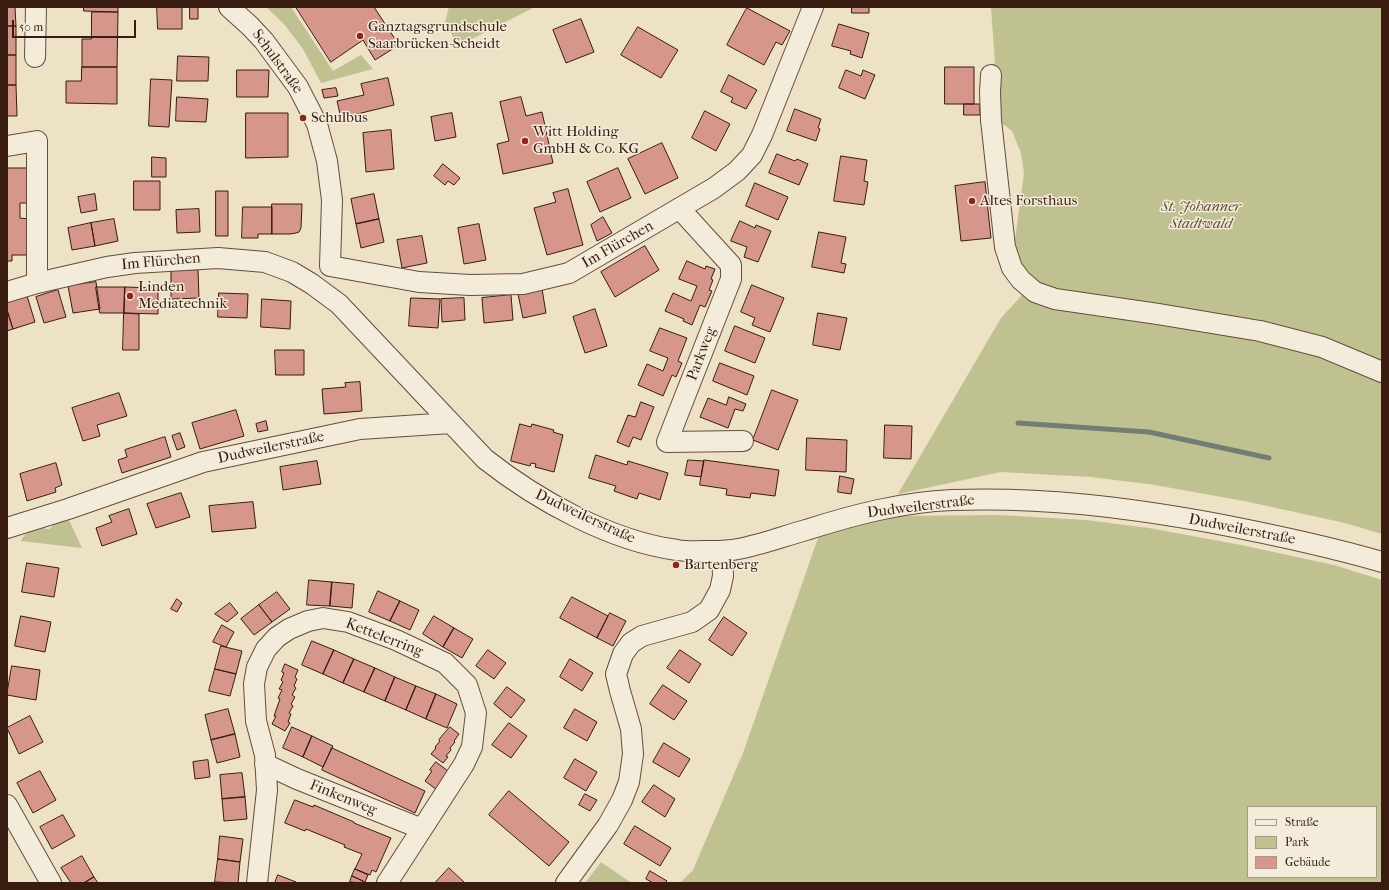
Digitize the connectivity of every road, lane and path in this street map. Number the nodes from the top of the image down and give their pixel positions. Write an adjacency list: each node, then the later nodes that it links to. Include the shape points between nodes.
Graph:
1 (36, 7): 4 (street)
2 (229, 7): 8 (street, Schulstraße, via 264,41 298,88 316,124 327,161 332,200)
3 (813, 7): 7 (street, Im Flürchen, via 752,155 714,188)
4 (35, 57)
5 (991, 75): 12 (street, via 991,120 1005,247 1012,268 1021,280 1036,292 1055,299 1260,331 1322,347)
6 (7, 146): 9 (street, via 37,140)
7 (680, 209): 8 (street, Im Flürchen, via 569,273 523,284 470,286 419,282); 14 (street, Parkweg, via 732,265 731,279 667,442)
8 (330, 266): 10 (street)
9 (37, 283): 10 (street, Im Flürchen, via 135,263 218,258 265,262 292,272); 11 (street, Im Flürchen)
10 (312, 284): 13 (street, Im Flürchen, via 339,304)
11 (7, 292)
12 (1382, 372)
13 (451, 423): 15 (street, Dudweilerstraße, via 360,429 203,462); 16 (street, Dudweilerstraße, via 502,473 530,492 601,528 641,543 679,551)
14 (743, 442)
15 (8, 532)
16 (722, 550): 17 (street, Dudweilerstraße, via 753,546 857,514 943,501 1000,499 1093,504 1151,512 1244,529); 24 (street, via 723,576 720,590 708,610 692,622 642,636 631,642 622,654 616,674 631,729 633,754 629,782 608,826)
17 (1382, 562)
18 (265, 764): 20 (street, Finkenweg); 20 (street, Kettelerring, via 256,722 254,684 257,667 266,649 277,637 308,620 323,618 348,622 396,640 445,663 468,685 476,713 472,747 464,764); 22 (street, Kettelerring, via 267,790)
19 (7, 805): 21 (street)
20 (422, 829): 23 (street, Kettelerring)
21 (51, 883)
22 (257, 883)
23 (387, 883)
24 (566, 883)

